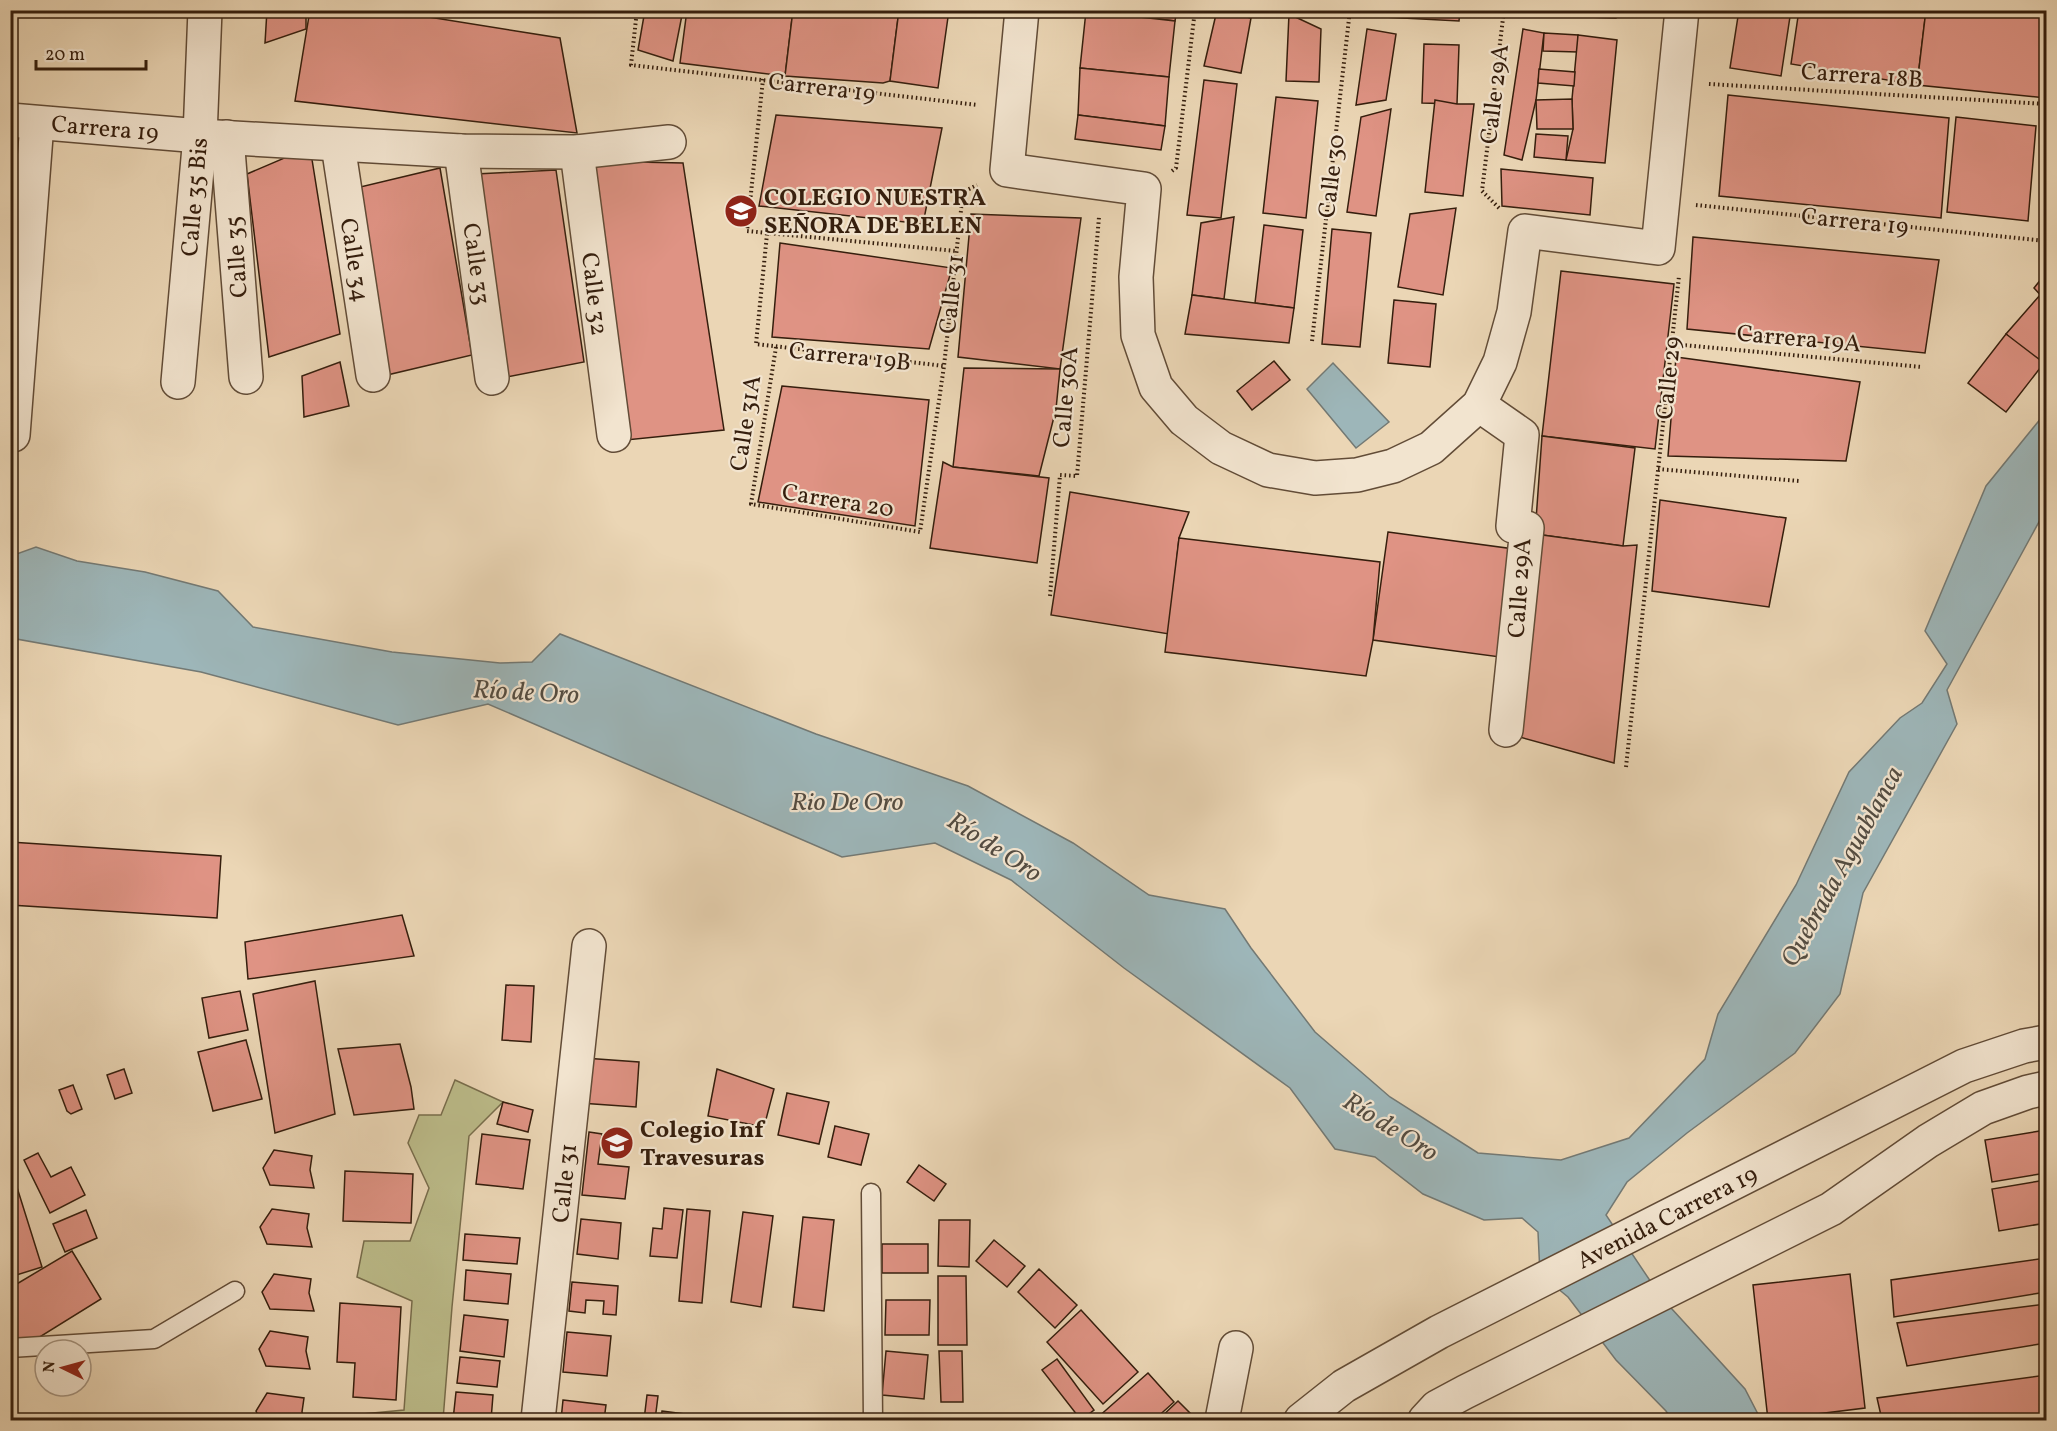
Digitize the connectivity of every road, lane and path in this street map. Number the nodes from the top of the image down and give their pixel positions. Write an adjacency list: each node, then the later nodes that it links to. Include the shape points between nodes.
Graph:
1 (205, 10): 13 (street, Calle 35 Bis)
2 (637, 10): 8 (path, Carrera 19, via 631,65)
3 (1022, 10): 11 (street)
4 (1195, 10): 20 (path, via 1176,168)
5 (1350, 10): 27 (path, Calle 30)
6 (1504, 10): 22 (path, Calle 29A, via 1482,191)
7 (1682, 10): 9 (street)
8 (763, 80): 11 (path, Carrera 19); 23 (path, via 747,231)
9 (1675, 82): 10 (path, Carrera 18B); 21 (street)
10 (2046, 105)
11 (1013, 109): 18 (street)
12 (24, 121): 13 (street, Carrera 19); 38 (street)
13 (214, 136): 15 (street, Carrera 19); 34 (street, Calle 35); 36 (street, Calle 35 Bis)
14 (669, 142): 17 (street, Carrera 19)
15 (338, 146): 16 (street, Carrera 19); 33 (street, Calle 34)
16 (461, 151): 17 (street, Carrera 19); 35 (street, Calle 33)
17 (577, 152): 39 (street, Calle 32)
18 (1007, 170): 19 (street); 26 (path, Calle 31, via 963,192)
19 (1102, 182): 20 (street); 44 (path, Calle 30A, via 1077,476 1060,475)
20 (1144, 189): 37 (street, via 1136,277 1138,334 1156,387 1184,420 1221,448 1268,470 1315,478 1357,475 1394,466 1431,448)
21 (1663, 202): 24 (path, Carrera 19); 25 (street)
22 (1525, 231): 25 (street); 37 (street, via 1514,312 1500,362)
23 (766, 234): 26 (path); 28 (path, Calle 31A)
24 (2046, 241)
25 (1658, 248): 29 (path, Calle 29, via 1682,250)
26 (956, 251): 31 (path, Calle 31)
27 (1312, 341)
28 (756, 344): 30 (path, Carrera 19B)
29 (1672, 344): 32 (path, Carrera 19A); 40 (path, Calle 29)
30 (776, 347): 31 (path, Carrera 19B); 42 (path, Calle 31A)
31 (944, 366): 43 (path, Calle 31)
32 (1922, 367)
33 (373, 375)
34 (246, 377)
35 (492, 378)
36 (178, 382)
37 (1479, 405): 45 (street, Calle 29A, via 1522,435 1513,526 1527,528)
38 (13, 435)
39 (614, 435)
40 (1658, 469): 41 (path); 46 (path, Calle 29)
41 (1799, 481)
42 (751, 504): 43 (path, Carrera 20)
43 (920, 532)
44 (1050, 596)
45 (1506, 730)
46 (1626, 767)
47 (589, 946): 54 (street, Calle 31)
48 (2046, 1042): 57 (street, Avenida Carrera 19, via 1964,1066 1439,1332 1344,1386)
49 (2046, 1088): 58 (street, via 1983,1108 1928,1141 1832,1209 1465,1392 1437,1407)
50 (872, 1193): 55 (lane)
51 (235, 1291): 52 (lane, via 154,1339)
52 (10, 1348)
53 (1236, 1348): 56 (street)
54 (538, 1420)
55 (873, 1420)
56 (1222, 1420)
57 (1301, 1420)
58 (1425, 1420)

